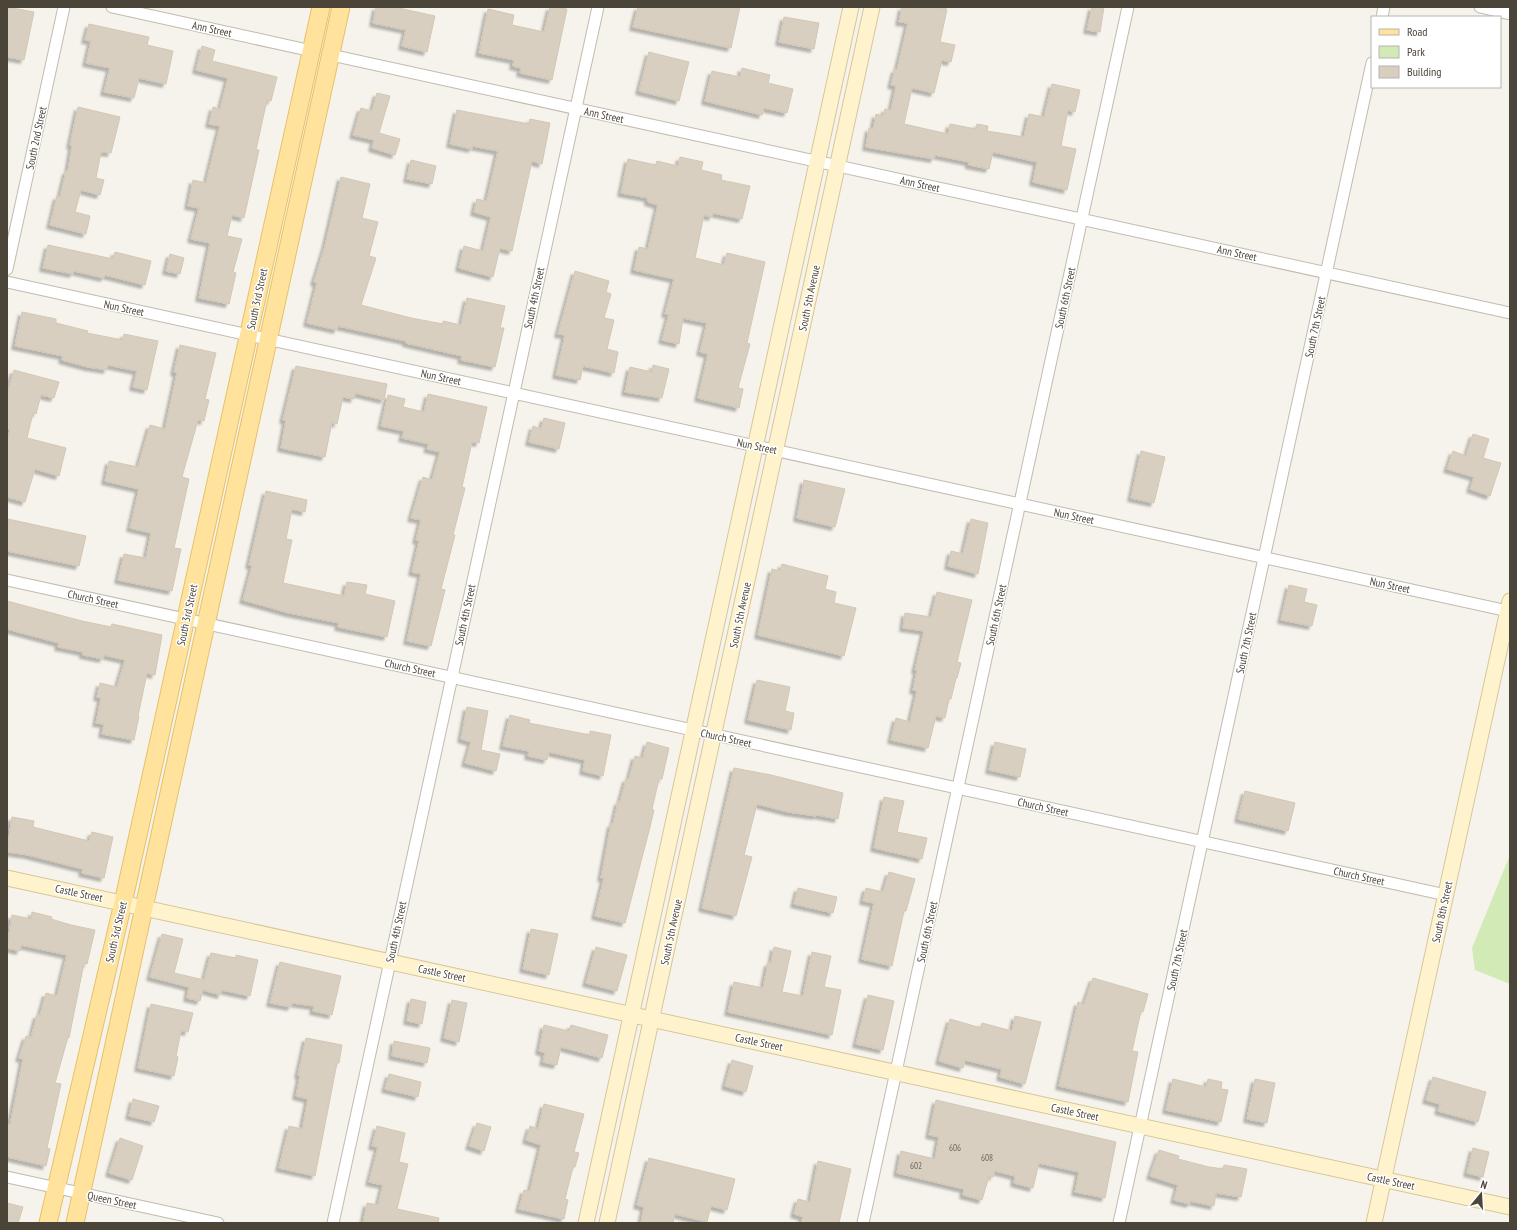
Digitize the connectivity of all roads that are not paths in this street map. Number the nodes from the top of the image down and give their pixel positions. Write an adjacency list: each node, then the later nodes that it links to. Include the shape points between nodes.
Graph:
1 (64, 7): 18 (street, South 2nd Street)
2 (112, 7): 11 (street, Ann Street)
3 (321, 7): 11 (main road, South 3rd Street)
4 (341, 7): 12 (main road, South 3rd Street)
5 (598, 7): 14 (street, South 4th Street)
6 (851, 7): 15 (street, South 5th Avenue)
7 (872, 7): 16 (street, South 5th Avenue)
8 (1128, 7): 17 (street, South 6th Street)
9 (1480, 7): 10 (street)
10 (1510, 14)
11 (312, 51): 22 (main road, South 3rd Street)
12 (331, 55): 14 (street, Ann Street); 23 (main road, South 3rd Street)
13 (1371, 68): 19 (street, South 7th Street)
14 (576, 108): 15 (street, Ann Street); 24 (street, South 4th Street)
15 (817, 162): 16 (street, Ann Street); 25 (street, South 5th Avenue)
16 (838, 166): 17 (street, Ann Street); 26 (street, South 5th Avenue)
17 (1082, 219): 19 (street, Ann Street); 27 (street, South 6th Street)
18 (7, 269)
19 (1326, 273): 21 (street, Ann Street); 28 (street, South 7th Street)
20 (7, 282): 22 (street, Nun Street)
21 (1510, 313)
22 (249, 335): 23 (street, Nun Street); 31 (main road, South 3rd Street)
23 (268, 339): 24 (street, Nun Street); 32 (main road, South 3rd Street)
24 (514, 393): 25 (street, Nun Street); 33 (street, South 4th Street)
25 (756, 446): 26 (street, Nun Street); 34 (street, South 5th Avenue)
26 (776, 450): 27 (street, Nun Street); 35 (street, South 5th Avenue)
27 (1020, 504): 28 (street, Nun Street); 36 (street, South 6th Street)
28 (1264, 557): 30 (street, Nun Street); 37 (street, South 7th Street)
29 (7, 580): 31 (street, Church Street)
30 (1509, 606): 39 (street, South 8th Street)
31 (186, 619): 32 (street, Church Street); 40 (main road, South 3rd Street)
32 (206, 624): 33 (street, Church Street); 41 (main road, South 3rd Street)
33 (451, 677): 34 (street, Church Street); 42 (street, South 4th Street)
34 (694, 730): 35 (street, Church Street); 43 (street, South 5th Avenue)
35 (714, 735): 36 (street, Church Street); 44 (street, South 5th Avenue)
36 (958, 788): 37 (street, Church Street); 45 (street, South 6th Street)
37 (1202, 842): 39 (street, Church Street); 46 (street, South 7th Street)
38 (7, 878): 40 (street, Castle Street)
39 (1446, 895): 48 (street, South 8th Street)
40 (123, 903): 41 (street, Castle Street); 49 (main road, South 3rd Street)
41 (144, 908): 42 (street, Castle Street); 50 (main road, South 3rd Street)
42 (390, 962): 43 (street, Castle Street); 55 (street, South 4th Street)
43 (632, 1015): 44 (street, Castle Street); 56 (street, South 5th Avenue)
44 (652, 1019): 45 (street, Castle Street); 57 (street, South 5th Avenue)
45 (896, 1072): 46 (street, Castle Street); 58 (street, South 6th Street)
46 (1140, 1126): 48 (street, Castle Street); 59 (street, South 7th Street)
47 (7, 1177): 49 (street, Queen Street)
48 (1384, 1179): 51 (street, Castle Street); 60 (street, South 8th Street)
49 (56, 1188): 50 (street, Queen Street); 52 (main road, South 3rd Street)
50 (81, 1193): 53 (main road, South 3rd Street); 54 (street, Queen Street)
51 (1510, 1207)
52 (48, 1223)
53 (75, 1223)
54 (218, 1223)
55 (333, 1223)
56 (586, 1223)
57 (607, 1223)
58 (863, 1223)
59 (1119, 1223)
60 (1374, 1223)

